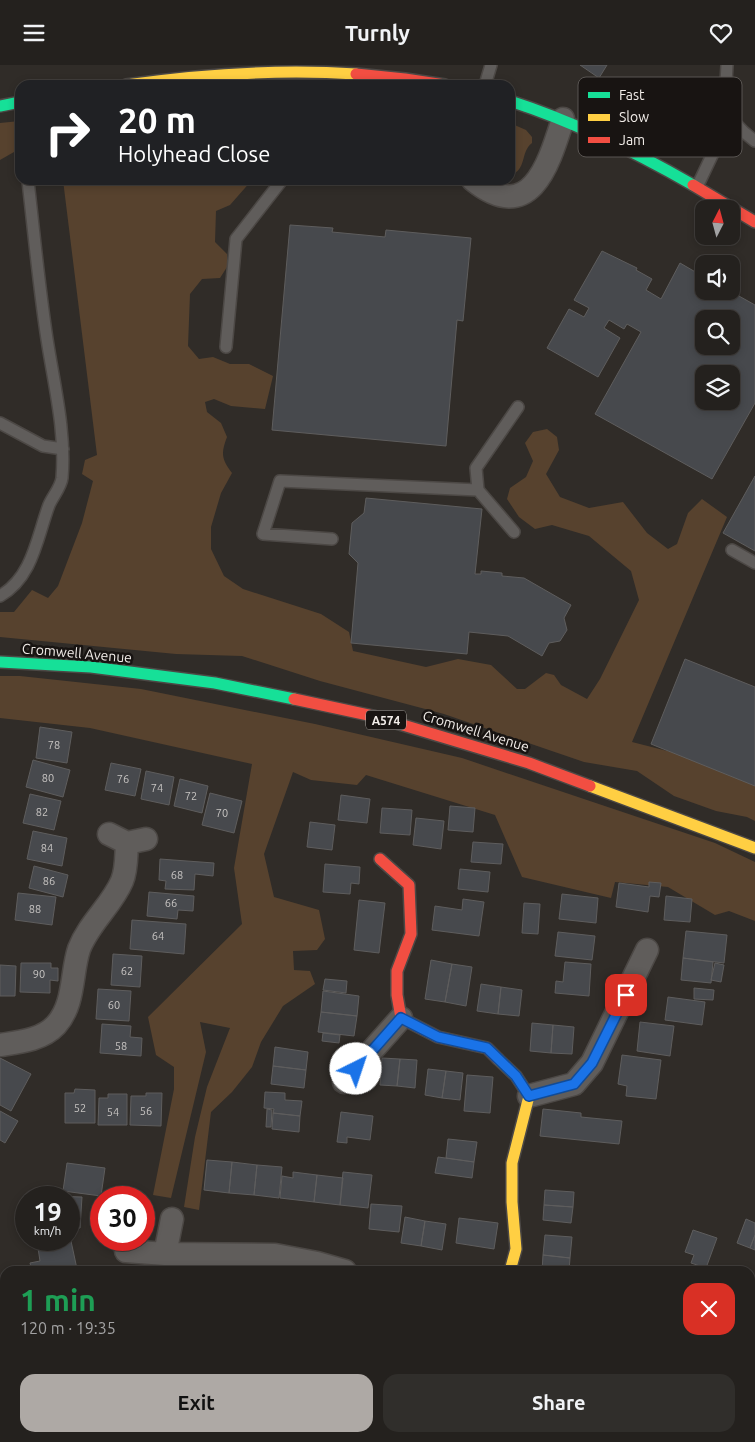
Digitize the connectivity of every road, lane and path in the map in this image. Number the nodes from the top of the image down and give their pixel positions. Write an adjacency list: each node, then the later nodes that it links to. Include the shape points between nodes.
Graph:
1 (491, 65): 5 (lane)
2 (329, 67): 3 (street, via 254,70); 4 (street)
3 (164, 80)
4 (417, 80)
5 (486, 80)
6 (15, 103): 8 (street)
7 (515, 103): 9 (street)
8 (0, 106)
9 (563, 119): 10 (street); 17 (street, via 542,173 523,194 502,196)
10 (578, 126)
11 (742, 131): 12 (lane)
12 (755, 141)
13 (644, 157): 18 (street)
14 (711, 157): 18 (lane)
15 (28, 185): 23 (lane)
16 (278, 185): 20 (lane, via 236,239)
17 (480, 185)
18 (697, 187): 19 (street)
19 (755, 222)
20 (226, 347)
21 (518, 407): 24 (lane, via 476,468)
22 (0, 423): 23 (lane, via 43,445)
23 (63, 449): 29 (lane, via 62,481 50,504 34,555 22,575)
24 (478, 490): 25 (lane); 26 (lane, via 280,481 263,534)
25 (514, 532)
26 (332, 539)
27 (732, 550): 28 (lane)
28 (755, 563)
29 (0, 596)
30 (0, 662): 32 (street, Cromwell Avenue / A574, via 91,667 215,683 373,716 529,763)
31 (127, 839): 36 (street, via 126,869 122,881 84,937 62,1018 38,1037)
32 (755, 849)
33 (380, 859): 35 (street, via 409,885 411,934 397,971)
34 (648, 950): 38 (street, via 592,1063 574,1084)
35 (401, 1018): 37 (street); 38 (street, via 438,1037 487,1048 516,1076)
36 (0, 1045)
37 (344, 1082)
38 (529, 1096): 43 (street, via 512,1163 516,1249)
39 (172, 1219): 41 (street)
40 (126, 1251): 41 (street)
41 (165, 1254): 42 (street, via 275,1255)
42 (325, 1266)
43 (511, 1266)

